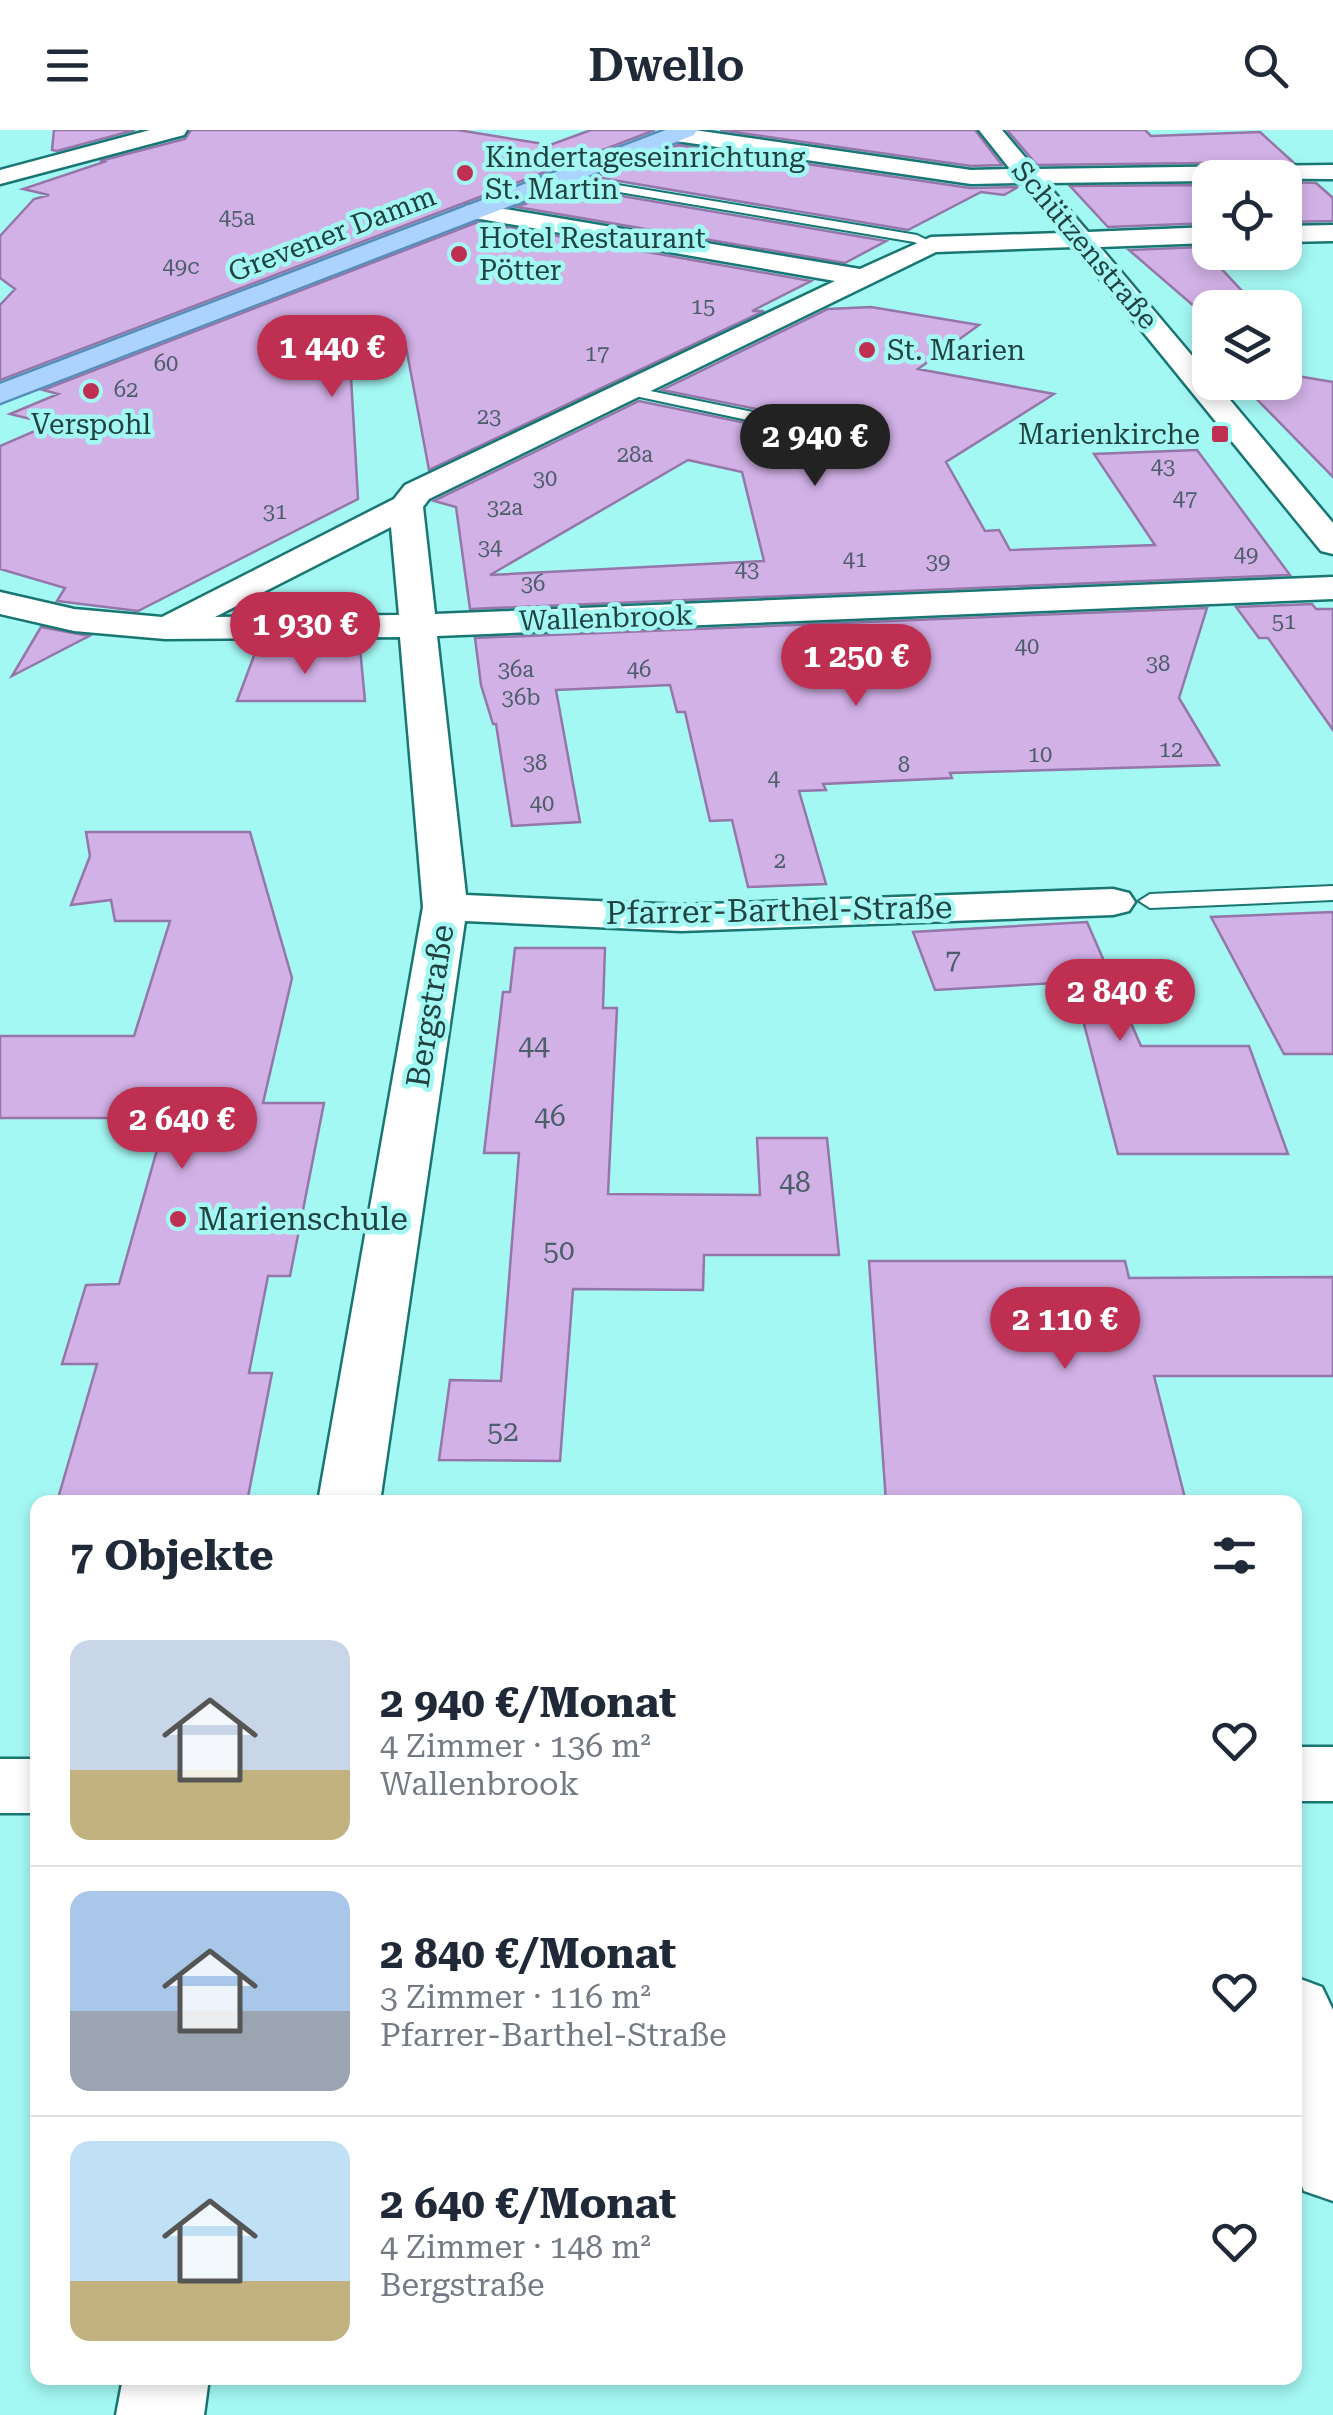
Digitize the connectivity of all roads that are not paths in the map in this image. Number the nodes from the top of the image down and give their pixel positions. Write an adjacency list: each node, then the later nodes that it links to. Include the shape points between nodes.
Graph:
1 (176, 130): 5 (street)
2 (990, 130): 7 (street, Schützenstraße)
3 (681, 132): 6 (main road, Grevener Damm); 7 (street, via 972,178)
4 (1333, 172): 7 (street)
5 (0, 177)
6 (558, 179): 8 (main road, Grevener Damm); 13 (lane)
7 (1028, 179): 12 (street, Schützenstraße)
8 (475, 210): 14 (street); 16 (main road, Grevener Damm)
9 (1333, 233): 10 (street)
10 (1302, 234)
11 (1192, 236): 12 (street)
12 (1077, 238): 13 (street); 19 (street, Schützenstraße)
13 (931, 246): 14 (street)
14 (859, 277): 15 (street)
15 (626, 390): 17 (lane); 18 (street, via 417,492)
16 (0, 394)
17 (850, 436)
18 (406, 506): 22 (street, Bergstraße); 23 (street)
19 (1333, 544)
20 (1333, 588): 22 (street, Wallenbrook)
21 (0, 603): 23 (street, Wallenbrook, via 74,620)
22 (418, 626): 23 (street, Wallenbrook); 26 (street, Bergstraße)
23 (165, 628)
24 (1333, 893): 25 (lane)
25 (1131, 902): 26 (street, Pfarrer-Barthel-Straße, via 682,918)
26 (446, 908): 27 (street, Bergstraße)
27 (350, 1495)
28 (1302, 1774): 29 (street)
29 (1333, 1774)
30 (0, 1786): 31 (street)
31 (30, 1786)
32 (1302, 2039): 33 (street)
33 (1333, 2165)
34 (165, 2385): 35 (street)
35 (160, 2415)

